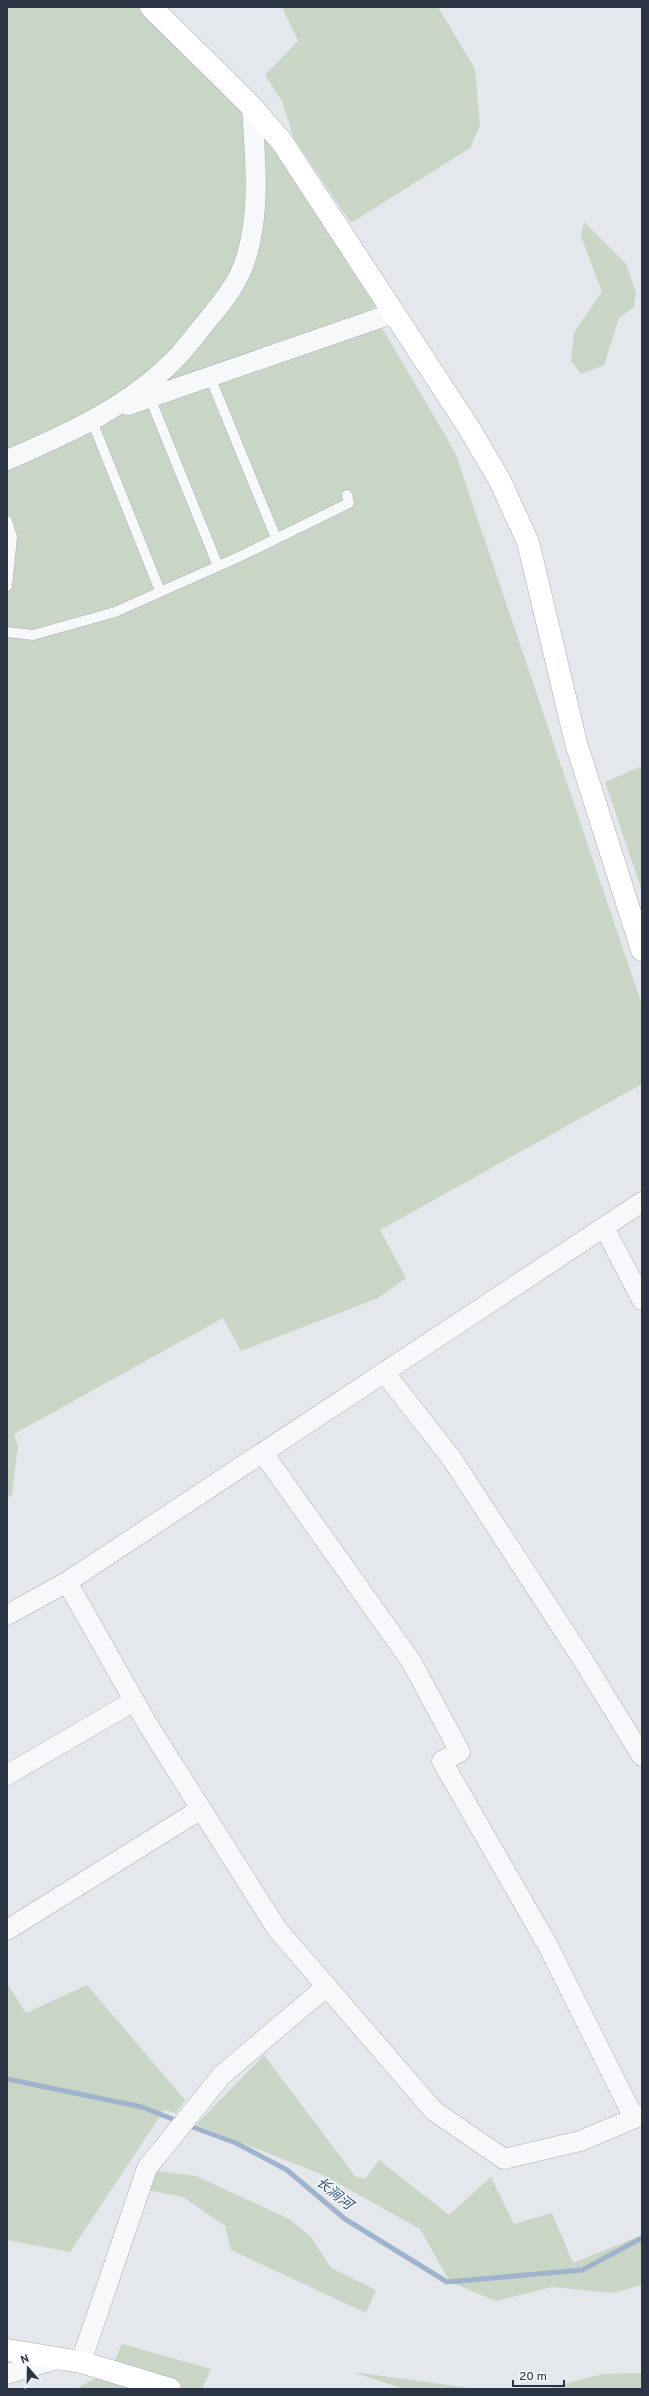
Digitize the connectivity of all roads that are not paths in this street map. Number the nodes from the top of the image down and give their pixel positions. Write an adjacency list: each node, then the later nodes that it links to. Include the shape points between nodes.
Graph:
1 (151, 7): 2 (street)
2 (252, 107): 3 (street, via 282,142); 6 (street, via 256,188 254,220 246,259 232,288 179,355 144,386)
3 (394, 313): 4 (street); 15 (street, via 500,481 528,542 576,743)
4 (210, 377): 5 (street); 10 (lane)
5 (150, 398): 6 (street); 11 (lane)
6 (100, 417): 7 (street, via 64,436); 13 (lane)
7 (7, 460)
8 (347, 495): 10 (lane, via 349,503)
9 (7, 521): 12 (lane, via 12,537)
10 (276, 538): 11 (lane)
11 (218, 566): 13 (lane)
12 (7, 586)
13 (160, 591): 14 (lane, via 115,612 33,636)
14 (7, 632)
15 (642, 950)
16 (642, 1202): 17 (street)
17 (604, 1227): 18 (street); 19 (street)
18 (642, 1300)
19 (384, 1372): 20 (street); 24 (street, via 452,1459 583,1660)
20 (262, 1453): 21 (street); 29 (street, via 411,1661 460,1752 442,1761 547,1944)
21 (67, 1582): 22 (street); 23 (street)
22 (7, 1615)
23 (134, 1701): 25 (street); 26 (street)
24 (642, 1756)
25 (7, 1775)
26 (201, 1809): 27 (street); 28 (street, via 277,1930)
27 (7, 1930)
28 (327, 1986): 29 (street, via 434,2111 504,2158 580,2141); 31 (street, via 222,2075 147,2168)
29 (638, 2117)
30 (7, 2350): 31 (street)
31 (71, 2360): 32 (street); 33 (street)
32 (7, 2374)
33 (170, 2389)

